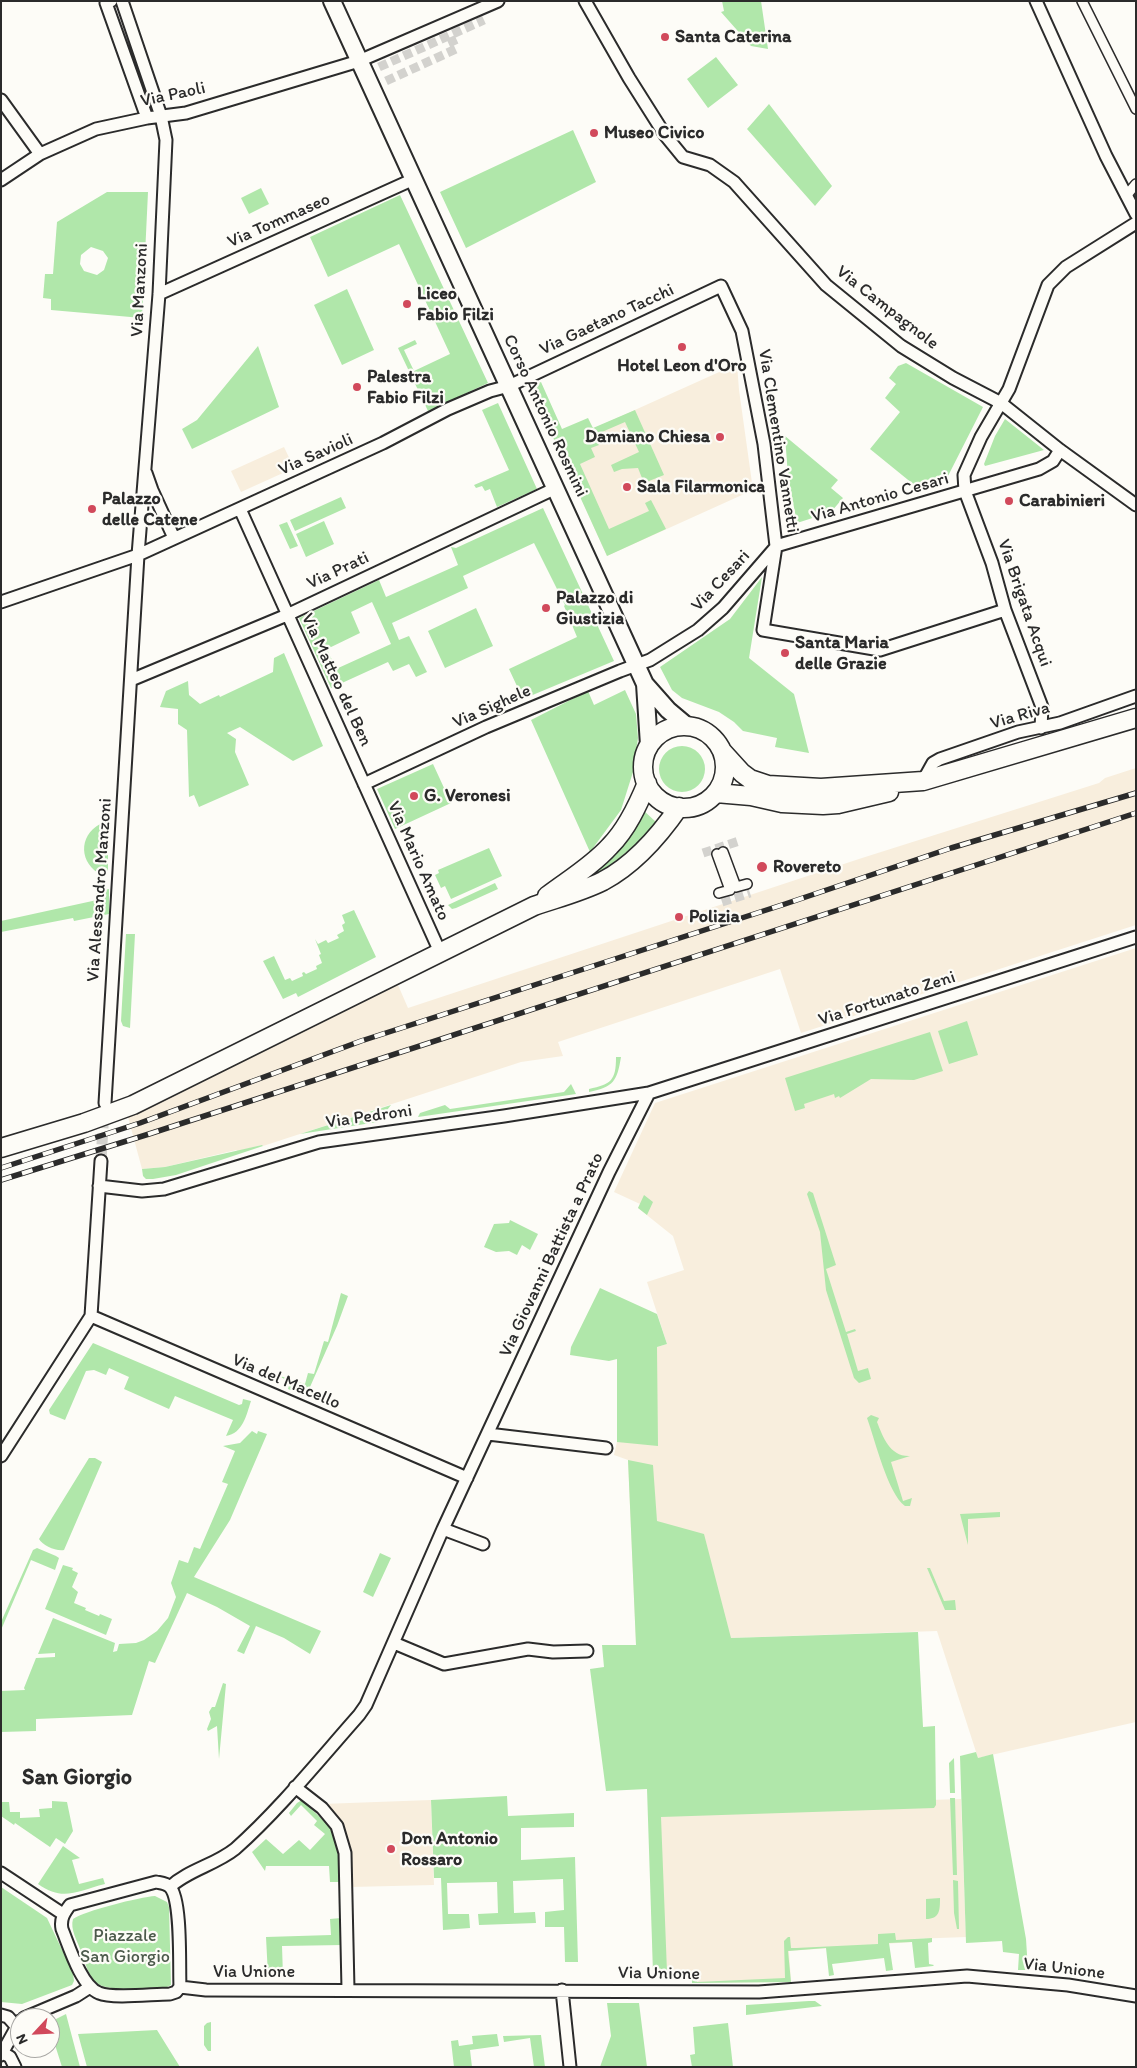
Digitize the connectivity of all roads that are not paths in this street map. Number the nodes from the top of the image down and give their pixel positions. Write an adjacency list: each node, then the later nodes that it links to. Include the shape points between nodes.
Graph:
1 (122, 1): 11 (street, Via Manzoni)
2 (332, 1): 8 (main road, Corso Antonio Rosmini)
3 (498, 1): 8 (street, Via Paoli)
4 (585, 1): 23 (street, Via Campagnole, via 637,91 683,157 710,165 734,182 826,286 902,346)
5 (1036, 1): 17 (street)
6 (108, 2): 12 (street)
7 (1084, 2): 10 (street)
8 (359, 61): 11 (street, Via Paoli, via 186,113); 14 (main road, Corso Antonio Rosmini)
9 (1, 100): 13 (street)
10 (1136, 109)
11 (161, 116): 12 (street, Via Paoli); 21 (street, Via Manzoni, via 166,140)
12 (147, 118): 13 (street, Via Paoli, via 96,129)
13 (40, 154): 15 (street, Via Paoli)
14 (414, 179): 21 (street, Via Tommaseo); 22 (main road, Corso Antonio Rosmini)
15 (1, 180)
16 (1136, 184): 17 (street)
17 (1126, 196): 18 (street)
18 (1136, 214)
19 (1136, 223): 23 (street, via 1066,267 1048,285)
20 (721, 286): 22 (street, Via Gaetano Tacchi); 31 (street, Via Clementino Vannetti, via 742,331 750,364 764,444)
21 (159, 294): 25 (street, Via Manzoni)
22 (509, 386): 26 (main road, Corso Antonio Rosmini); 29 (street, Via Savioli, via 448,410 384,443)
23 (1001, 403): 24 (street, Via Campagnole); 27 (street, via 964,475)
24 (1060, 450): 27 (street, Via Antonio Cesari, via 1053,461 1039,468); 28 (street, Via Campagnole)
25 (144, 465): 30 (street, Via Manzoni); 32 (street, Via Manzoni)
26 (556, 488): 35 (street, Via Prati); 36 (main road, Corso Antonio Rosmini)
27 (965, 491): 31 (street, Via Antonio Cesari); 34 (street, Via Brigata Acqui, via 992,563)
28 (1136, 505)
29 (240, 508): 30 (street, Via Savioli); 35 (street, Via Matteo del Ben)
30 (174, 538): 32 (street, Via Savioli)
31 (776, 546): 34 (street, Via Clementino Vannetti, via 763,630 880,650); 36 (street, Via Cesari, via 723,608 698,630)
32 (138, 555): 33 (street, Via Savioli); 37 (street, Via Manzoni)
33 (1, 602)
34 (1005, 610): 42 (street, Via Brigata Acqui, via 1042,707)
35 (287, 615): 37 (street, Via Prati); 47 (street, Via Matteo del Ben)
36 (637, 666): 38 (main road, Corso Antonio Rosmini); 47 (street, Via Sighele, via 486,727)
37 (131, 680): 56 (street, Via Alessandro Manzoni)
38 (646, 684): 41 (main road); 43 (main road)
39 (1136, 696): 42 (street, Via Riva)
40 (1136, 718): 45 (main road)
41 (687, 726): 43 (main road, via 665,730); 44 (main road, via 708,733)
42 (1041, 728): 45 (street, Via Riva, via 1018,732 940,759 933,763)
43 (650, 745): 46 (main road, via 644,764)
44 (722, 751): 45 (main road, via 750,779 768,785 821,788); 48 (main road, via 725,773)
45 (923, 781): 48 (main road, via 915,786 823,805 782,803)
46 (647, 783): 49 (main road, via 655,795); 52 (main road, via 630,819 610,847)
47 (364, 784): 54 (street, Via Mario Amato)
48 (716, 793): 49 (main road, via 698,805)
49 (679, 807): 52 (main road, via 624,868 586,888)
50 (747, 884): 51 (street, via 736,887 720,853 730,890)
51 (719, 894)
52 (534, 906): 54 (main road)
53 (1136, 937): 55 (street, Via Fortunato Zeni)
54 (440, 952): 57 (main road, via 133,1105)
55 (649, 1093): 59 (street, Via Pedroni, via 319,1142 164,1190); 61 (street, Via Giovanni Battista a Prato)
56 (105, 1103)
57 (1, 1148)
58 (102, 1161): 59 (street)
59 (99, 1186): 60 (street)
60 (91, 1316): 63 (street); 64 (street, Via del Macello)
61 (488, 1434): 62 (street); 64 (street, Via Giovanni Battista a Prato)
62 (606, 1448)
63 (1, 1456)
64 (468, 1478): 65 (street, Via Giovanni Battista a Prato)
65 (443, 1529): 66 (street); 67 (street, Via Giovanni Battista a Prato)
66 (483, 1544)
67 (394, 1643): 68 (street, via 444,1664 528,1649); 69 (street, Via Giovanni Battista a Prato, via 366,1705)
68 (587, 1651)
69 (294, 1787): 71 (street, Via Giovanni Battista a Prato, via 234,1849); 75 (street, via 322,1808 336,1826 345,1853)
70 (1, 1874): 72 (street)
71 (170, 1887): 72 (street, via 157,1882 146,1884 70,1905); 73 (street, via 177,1903)
72 (63, 1914): 74 (street, via 62,1929)
73 (180, 1987): 74 (street, via 170,1994 113,1995); 75 (street, Via Unione, via 206,1990)
74 (90, 1988): 78 (street)
75 (348, 1989): 76 (street, Via Unione)
76 (562, 1990): 77 (street, Via Unione, via 767,1991 967,1976); 82 (street)
77 (1136, 1996)
78 (50, 2008)
79 (10, 2040): 80 (street)
80 (2, 2054): 81 (street, via 11,2059)
81 (15, 2067)
82 (570, 2067)

